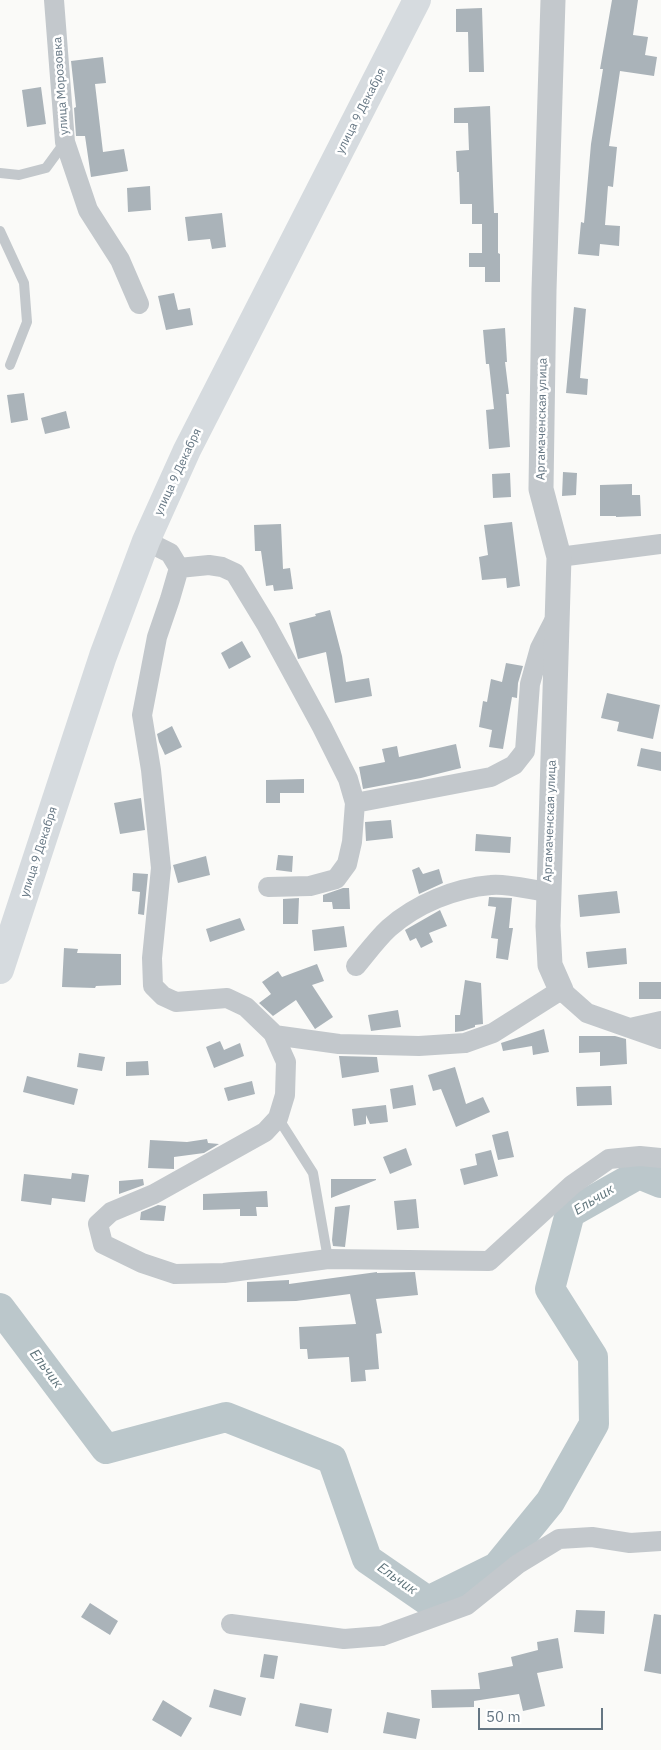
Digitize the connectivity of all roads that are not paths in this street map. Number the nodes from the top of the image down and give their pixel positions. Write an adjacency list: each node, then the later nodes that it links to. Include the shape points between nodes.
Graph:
1 (54, 0): 5 (street, улица Морозовка)
2 (417, 0): 10 (main road, улица 9 Декабря, via 187,450)
3 (543, 0): 4 (street)
4 (553, 12): 12 (street, Аргамаченская улица, via 541,489)
5 (65, 142): 6 (lane, via 46,168 19,175); 8 (street, улица Морозовка, via 88,210 120,260)
6 (0, 173)
7 (0, 232): 9 (lane, via 24,283 27,322)
8 (139, 304)
9 (10, 365)
10 (146, 541): 13 (street, via 170,553); 19 (main road, улица 9 Декабря, via 102,656)
11 (661, 544): 12 (street)
12 (559, 557): 14 (street, Аргамаченская улица)
13 (179, 568): 15 (street, via 209,565 235,573 322,728 348,780); 23 (street, via 157,637 142,716 161,868 152,958 153,986 176,1002 227,998 246,1007)
14 (557, 616): 15 (street, via 540,648 532,675 525,751 514,766 491,777); 17 (street, Аргамаченская улица)
15 (355, 803): 16 (street, via 348,864 336,879 310,886)
16 (268, 887)
17 (548, 892): 18 (street, via 492,884 433,900 388,928); 20 (street, Аргамаченская улица, via 550,965)
18 (356, 966)
19 (0, 970)
20 (561, 990): 22 (street, via 587,1013); 23 (street, via 493,1033 465,1043 419,1046 339,1044)
21 (661, 1020): 22 (street)
22 (630, 1028): 24 (street)
23 (274, 1035): 25 (street, via 286,1062 285,1095)
24 (661, 1039)
25 (278, 1118): 27 (lane, via 313,1174); 27 (street, via 265,1132 222,1157 154,1194 111,1212 98,1224 103,1244 142,1263 175,1274 224,1273)
26 (661, 1158): 27 (street, via 609,1159 572,1185 489,1261)
27 (328, 1258)
28 (661, 1541): 29 (street, via 630,1543 592,1537 560,1539 518,1564 467,1605 382,1636 344,1639)
29 (230, 1624)

